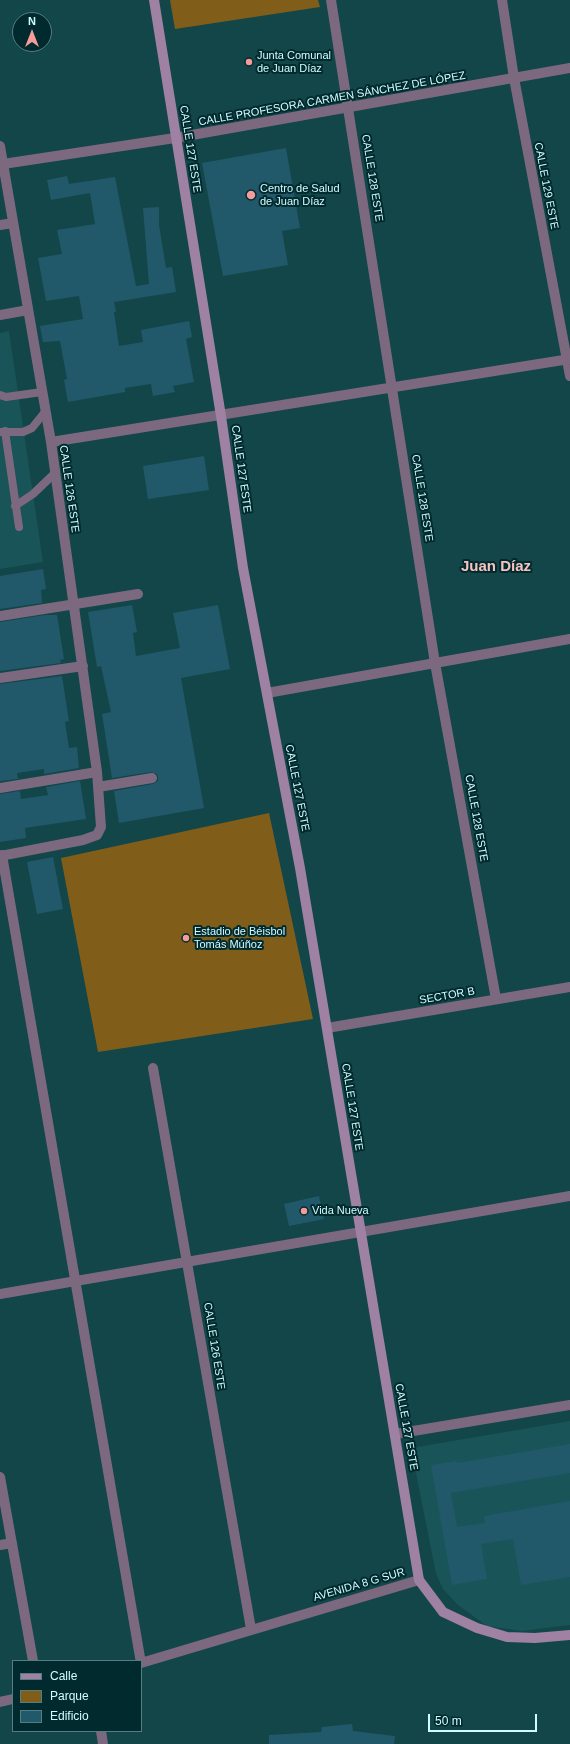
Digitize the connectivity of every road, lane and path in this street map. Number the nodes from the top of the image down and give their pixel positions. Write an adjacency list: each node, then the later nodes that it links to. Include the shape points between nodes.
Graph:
1 (154, 0): 7 (street, CALLE 127 ESTE)
2 (331, 0): 6 (street, CALLE 128 ESTE)
3 (502, 0): 5 (street, CALLE 129 ESTE)
4 (570, 68): 5 (street, CALLE PROFESORA CARMEN SÁNCHEZ DE LÓPEZ)
5 (514, 78): 6 (street, CALLE PROFESORA CARMEN SÁNCHEZ DE LÓPEZ); 14 (street, CALLE 129 ESTE)
6 (348, 109): 7 (street, CALLE PROFESORA CARMEN SÁNCHEZ DE LÓPEZ); 16 (street, CALLE 128 ESTE)
7 (175, 138): 9 (street, CALLE PROFESORA CARMEN SÁNCHEZ DE LÓPEZ); 20 (street, CALLE 127 ESTE)
8 (0, 146): 9 (street, CALLE 126 ESTE)
9 (3, 164): 10 (street, CALLE 126 ESTE)
10 (13, 223): 11 (street); 12 (street, CALLE 126 ESTE)
11 (0, 225)
12 (28, 310): 13 (street); 17 (street, CALLE 126 ESTE)
13 (0, 316)
14 (569, 359): 15 (street, CALLE 129 ESTE); 16 (street)
15 (570, 376)
16 (392, 388): 20 (street); 30 (street, CALLE 128 ESTE)
17 (42, 392): 18 (lane, via 6,397); 19 (street, CALLE 126 ESTE)
18 (0, 395)
19 (45, 412): 21 (lane, via 32,428 23,432); 22 (street, CALLE 126 ESTE)
20 (221, 416): 22 (street); 33 (street, CALLE 127 ESTE, via 243,568)
21 (2, 432): 24 (lane)
22 (50, 442): 23 (street, CALLE 126 ESTE)
23 (55, 474): 24 (lane); 27 (street, CALLE 126 ESTE)
24 (16, 506): 25 (lane)
25 (19, 527)
26 (138, 594): 27 (street)
27 (73, 604): 28 (street); 31 (street, CALLE 126 ESTE)
28 (0, 616)
29 (570, 639): 30 (street)
30 (435, 663): 33 (street); 40 (street, CALLE 128 ESTE)
31 (82, 666): 32 (street); 34 (street, CALLE 126 ESTE)
32 (0, 678)
33 (267, 693): 41 (street, CALLE 127 ESTE)
34 (97, 772): 36 (street, CALLE 126 ESTE); 37 (street)
35 (152, 778): 36 (street)
36 (98, 787): 38 (street, CALLE 126 ESTE, via 101,827 97,835 84,840)
37 (0, 788)
38 (1, 856): 46 (street)
39 (570, 987): 40 (street, SECTOR B)
40 (496, 999): 41 (street, SECTOR B)
41 (327, 1028): 44 (street, CALLE 127 ESTE)
42 (153, 1068): 45 (street, CALLE 126 ESTE)
43 (570, 1196): 44 (street)
44 (361, 1232): 45 (street); 49 (street, CALLE 127 ESTE)
45 (188, 1260): 46 (street); 54 (street, CALLE 126 ESTE)
46 (76, 1279): 47 (street); 57 (street)
47 (0, 1294)
48 (570, 1405): 49 (street)
49 (394, 1434): 53 (street, CALLE 127 ESTE)
50 (0, 1477): 51 (street)
51 (12, 1543): 52 (street); 56 (street)
52 (0, 1545)
53 (419, 1580): 54 (street, AVENIDA 8 G SUR); 55 (street, AVENIDA 8 G SUR, via 443,1612 477,1628 507,1637)
54 (251, 1629): 58 (street, AVENIDA 8 G SUR)
55 (570, 1635)
56 (34, 1660)
57 (140, 1660)
58 (142, 1663)
59 (12, 1699): 60 (street)
60 (0, 1702)
61 (101, 1732): 62 (street)
62 (103, 1744)

